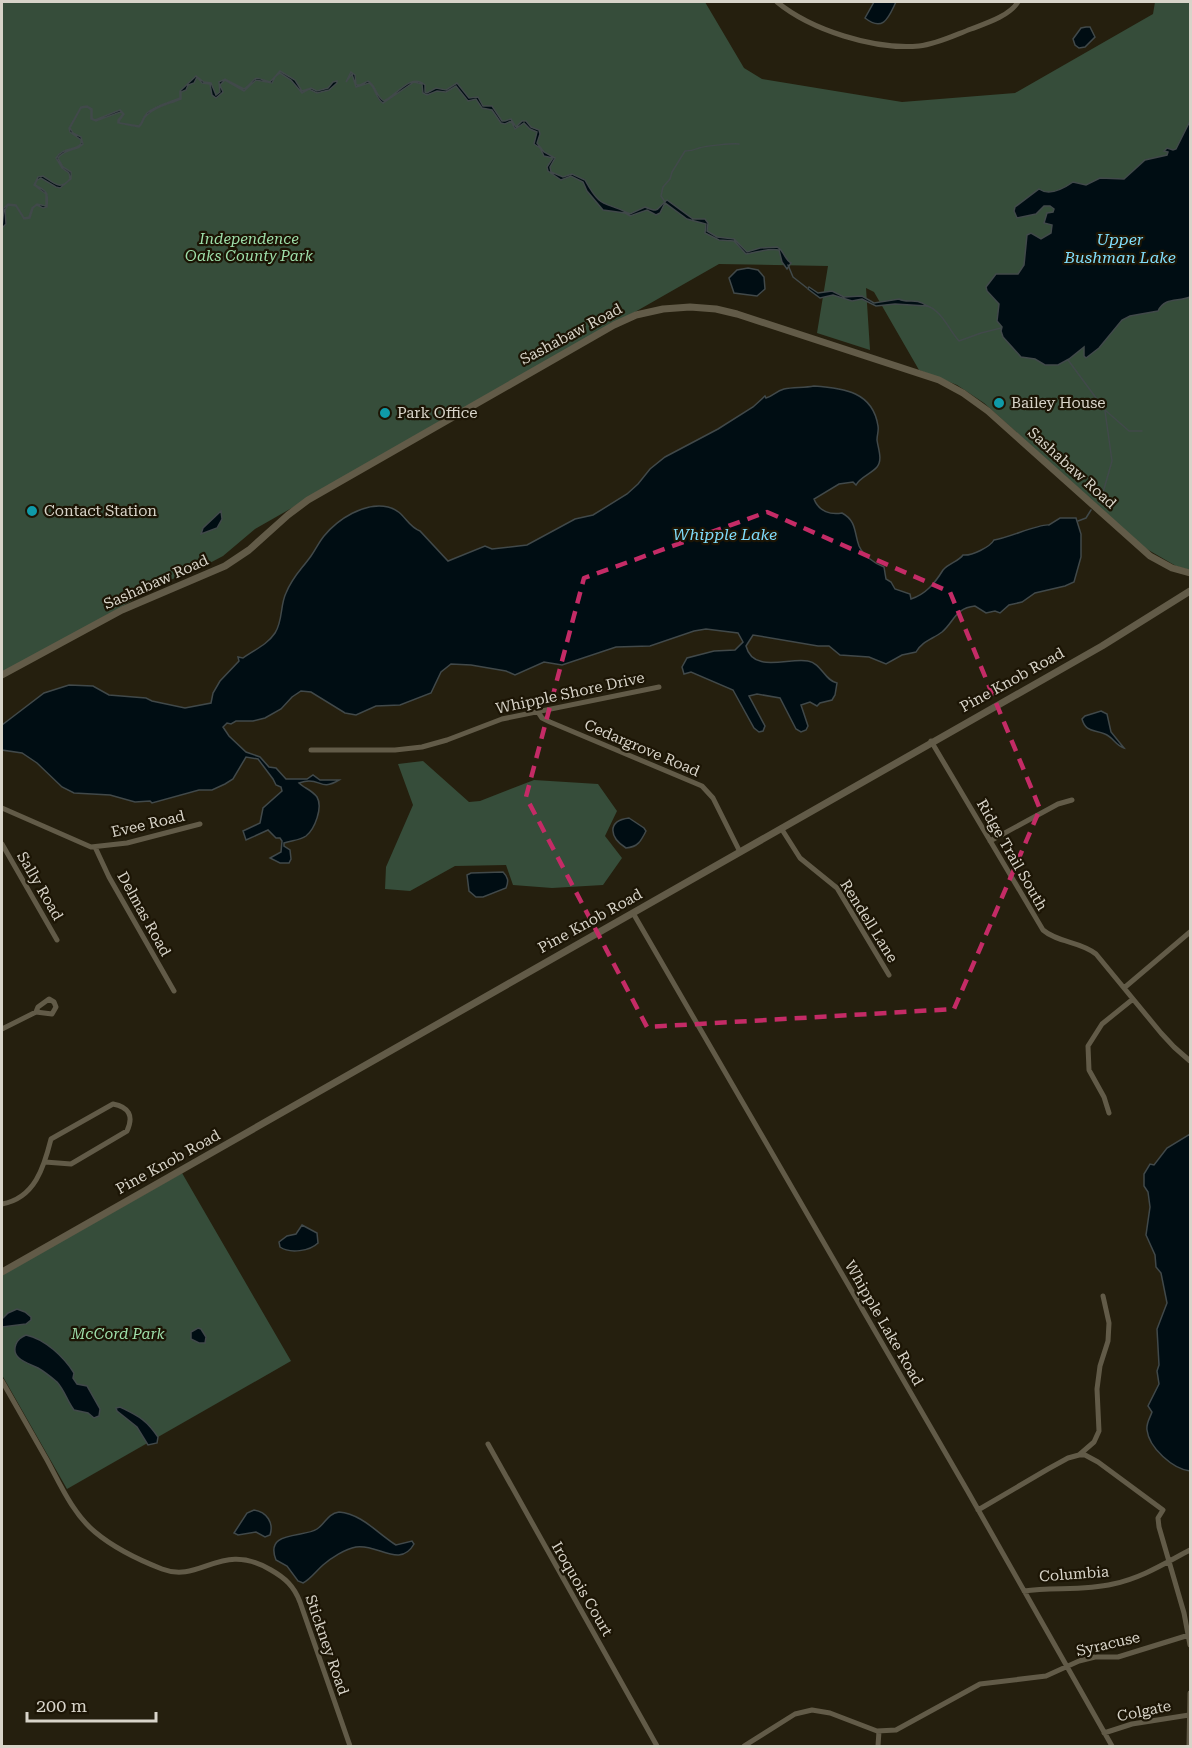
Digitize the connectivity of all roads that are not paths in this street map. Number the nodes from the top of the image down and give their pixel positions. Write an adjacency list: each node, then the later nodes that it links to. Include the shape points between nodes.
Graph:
1 (777, 2): 2 (street, via 797,16 873,44 921,46 991,21)
2 (1018, 2)
3 (1191, 573): 5 (street, Sashabaw Road, via 1168,567 1150,556 988,411 951,386 737,314 711,308 673,307 636,315 597,334 308,500 225,566 122,610)
4 (1191, 591): 8 (street, Pine Knob Road)
5 (2, 675)
6 (659, 687): 7 (street, Whipple Shore Drive)
7 (538, 712): 9 (street, Whipple Shore Drive, via 502,719 422,747); 17 (street, Cedargrove Road, via 550,722 702,786 713,798)
8 (931, 741): 13 (street, Pine Knob Road); 14 (street, Ridge Trail South)
9 (310, 750)
10 (1072, 800): 14 (street)
11 (2, 808): 16 (street, Evee Road)
12 (200, 824): 16 (street, Evee Road)
13 (781, 828): 17 (street, Pine Knob Road); 21 (street, Rendell Lane, via 800,858 837,888)
14 (990, 840): 22 (street, Ridge Trail South, via 1043,930 1091,950)
15 (2, 844): 20 (street, Sally Road)
16 (95, 847): 23 (street, Delmas Road)
17 (740, 852): 18 (street, Pine Knob Road)
18 (633, 913): 31 (street, Pine Knob Road); 36 (street, Whipple Lake Road)
19 (1191, 932): 22 (street)
20 (57, 940)
21 (889, 975)
22 (1124, 988): 24 (street, Ridge Trail South)
23 (174, 991)
24 (1133, 999): 27 (street, Ridge Trail South); 28 (street, via 1102,1024 1088,1046 1089,1071)
25 (36, 1012): 26 (street)
26 (2, 1029)
27 (1191, 1061)
28 (1109, 1113)
29 (45, 1162): 29 (street, via 51,1138 112,1104 123,1106 129,1114 127,1131 80,1159 70,1164); 30 (street, via 34,1187)
30 (2, 1204)
31 (2, 1272)
32 (1103, 1296): 35 (street, via 1109,1323 1097,1389 1099,1431 1094,1442)
33 (2, 1381): 47 (street, Stickney Road, via 72,1504 100,1536 175,1573 242,1558 262,1565 290,1583)
34 (488, 1444): 48 (street, Iroquois Court)
35 (1078, 1455): 36 (street); 38 (street, via 1089,1456 1162,1510 1159,1527)
36 (978, 1510): 39 (street, Whipple Lake Road)
37 (1191, 1550): 38 (street, Columbia)
38 (1168, 1561): 39 (street, Columbia, via 1139,1577 1113,1584); 40 (street)
39 (1024, 1591): 42 (street, Whipple Lake Road)
40 (1189, 1635): 41 (street); 42 (street, Syracuse, via 1118,1657 1089,1658)
41 (1191, 1645)
42 (1067, 1668): 45 (street, Syracuse, via 1046,1676 980,1684 902,1728); 46 (street, Whipple Lake Road)
43 (1191, 1693): 44 (street)
44 (1189, 1715): 46 (street, Colgate, via 1132,1724); 52 (street)
45 (879, 1731): 49 (street, via 812,1710 795,1714); 50 (street)
46 (1104, 1733): 51 (street, Whipple Lake Road)
47 (350, 1746)
48 (657, 1746)
49 (744, 1746)
50 (878, 1746)
51 (1112, 1746)
52 (1189, 1746)

